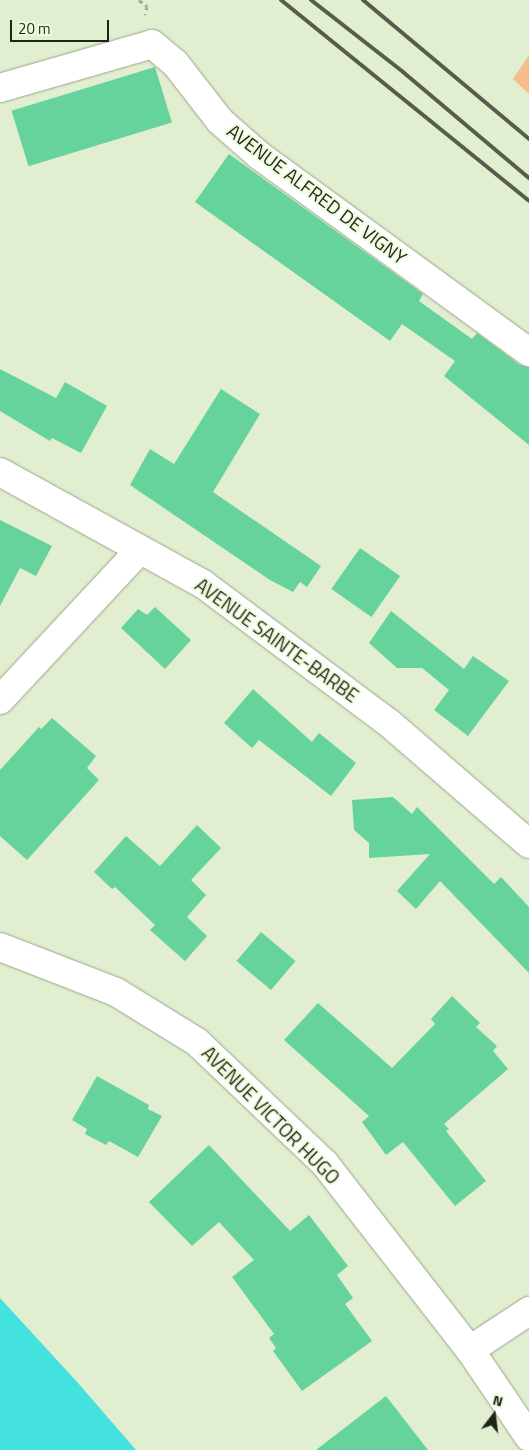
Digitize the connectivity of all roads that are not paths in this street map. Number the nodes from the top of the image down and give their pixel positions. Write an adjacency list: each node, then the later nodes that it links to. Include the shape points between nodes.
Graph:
1 (0, 88): 2 (street, AVENUE ALFRED DE VIGNY, via 152,44 175,63 220,121 260,156)
2 (529, 352)
3 (0, 472): 4 (street, AVENUE SAINTE-BARBE)
4 (140, 550): 5 (street); 6 (street, AVENUE SAINTE-BARBE, via 203,584 389,723)
5 (0, 700)
6 (529, 844)
7 (0, 947): 9 (street, AVENUE VICTOR HUGO, via 116,992 197,1042 325,1164)
8 (529, 1311): 9 (street)
9 (470, 1350): 10 (street, AVENUE VICTOR HUGO)
10 (529, 1437)

